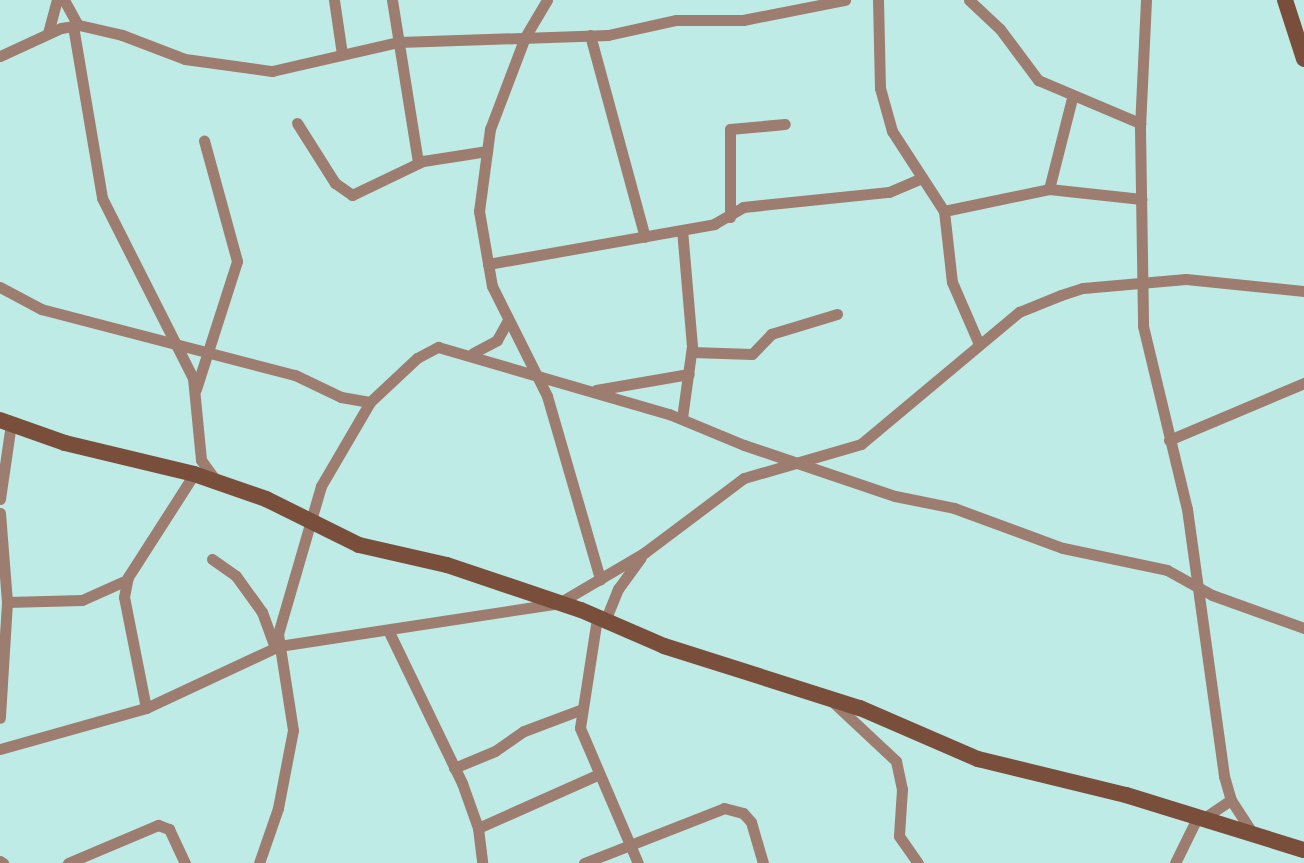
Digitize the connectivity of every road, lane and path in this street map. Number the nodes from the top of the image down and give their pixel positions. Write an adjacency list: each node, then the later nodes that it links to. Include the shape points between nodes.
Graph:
1 (57, 0): 12 (street)
2 (64, 0): 11 (street)
3 (334, 0): 17 (street)
4 (392, 0): 15 (street)
5 (547, 0): 14 (street)
6 (845, 0): 13 (street, via 743,20 689,18 628,33)
7 (878, 0): 26 (street, via 880,88 892,131)
8 (969, 0): 19 (street, via 1000,29 1024,68)
9 (1146, 0): 21 (street)
10 (1285, 0): 18 (street)
11 (75, 26): 12 (street); 17 (street, via 122,35 185,59 252,72 289,69); 40 (street, via 102,198)
12 (48, 33): 16 (street)
13 (590, 35): 14 (street); 32 (street)
14 (525, 37): 15 (street); 24 (street)
15 (399, 42): 17 (street); 25 (street)
16 (1, 52)
17 (342, 54)
18 (1304, 59)
19 (1072, 98): 21 (street); 27 (street)
20 (297, 123): 25 (street, via 346,194)
21 (1140, 123): 28 (street)
22 (785, 124): 30 (street, via 730,129)
23 (204, 140): 42 (street, via 237,261)
24 (487, 151): 25 (street); 33 (street, via 479,211)
25 (418, 163)
26 (922, 178): 29 (street); 30 (street, via 889,192 743,207)
27 (1049, 189): 28 (street); 29 (street)
28 (1141, 199): 34 (street)
29 (944, 211): 39 (street, via 952,282)
30 (730, 217): 31 (street)
31 (682, 230): 32 (street); 41 (street)
32 (645, 237): 33 (street)
33 (488, 264): 38 (street)
34 (1140, 283): 36 (street, via 1203,280); 39 (street, via 1083,288 1038,303); 52 (street, via 1143,326)
35 (0, 287): 40 (street, via 41,309)
36 (1304, 291)
37 (837, 314): 41 (street, via 771,334 752,354)
38 (508, 320): 43 (street, via 497,340); 44 (street)
39 (979, 344): 53 (street, via 861,444)
40 (177, 346): 42 (street); 47 (street)
41 (692, 352): 45 (street)
42 (210, 353): 47 (street); 49 (street)
43 (473, 353): 44 (street); 49 (street, via 446,346 430,350)
44 (536, 373): 48 (street); 61 (street, via 570,465)
45 (689, 374): 48 (street); 50 (street)
46 (1304, 383): 52 (street)
47 (196, 389): 55 (street, via 201,460)
48 (596, 390): 50 (street)
49 (370, 402): 58 (street, via 321,486)
50 (682, 418): 53 (street)
51 (5, 422): 54 (street, via 65,443); 56 (street)
52 (1169, 440): 63 (street, via 1187,509)
53 (799, 461): 59 (street, via 744,478); 63 (street, via 1063,548 1167,570)
54 (194, 474): 55 (street); 62 (street)
55 (223, 485): 58 (street)
56 (0, 499)
57 (0, 513): 64 (street)
58 (311, 522): 65 (street, via 359,545 428,560); 69 (street)
59 (644, 553): 61 (street); 66 (street)
60 (212, 559): 69 (street, via 236,576 262,612)
61 (600, 579): 65 (street)
62 (127, 580): 64 (street, via 82,600); 71 (street, via 124,597)
63 (1198, 589): 67 (street); 77 (street)
64 (7, 602): 73 (street)
65 (559, 603): 66 (street); 68 (street)
66 (601, 619): 70 (street); 72 (street)
67 (1304, 628)
68 (389, 632): 69 (street); 75 (street)
69 (277, 648): 71 (street); 85 (street, via 293,730 278,808)
70 (830, 700): 78 (street, via 978,759); 90 (street, via 896,761 902,789 899,836)
71 (146, 708): 74 (street)
72 (580, 710): 75 (street, via 524,731 495,751); 76 (street, via 580,728)
73 (0, 718)
74 (0, 749)
75 (454, 768): 79 (street)
76 (597, 775): 79 (street); 81 (street)
77 (1231, 800): 78 (street); 80 (street)
78 (1201, 817): 80 (street); 91 (street)
79 (478, 828): 86 (street)
80 (1254, 835): 82 (street)
81 (631, 842): 87 (street); 88 (street); 89 (street, via 713,809 736,810 751,822)
82 (1304, 850)
83 (68, 863): 84 (street, via 158,825 169,829)
84 (185, 863)
85 (259, 863)
86 (482, 863)
87 (584, 863)
88 (638, 863)
89 (763, 863)
90 (918, 863)
91 (1175, 863)

